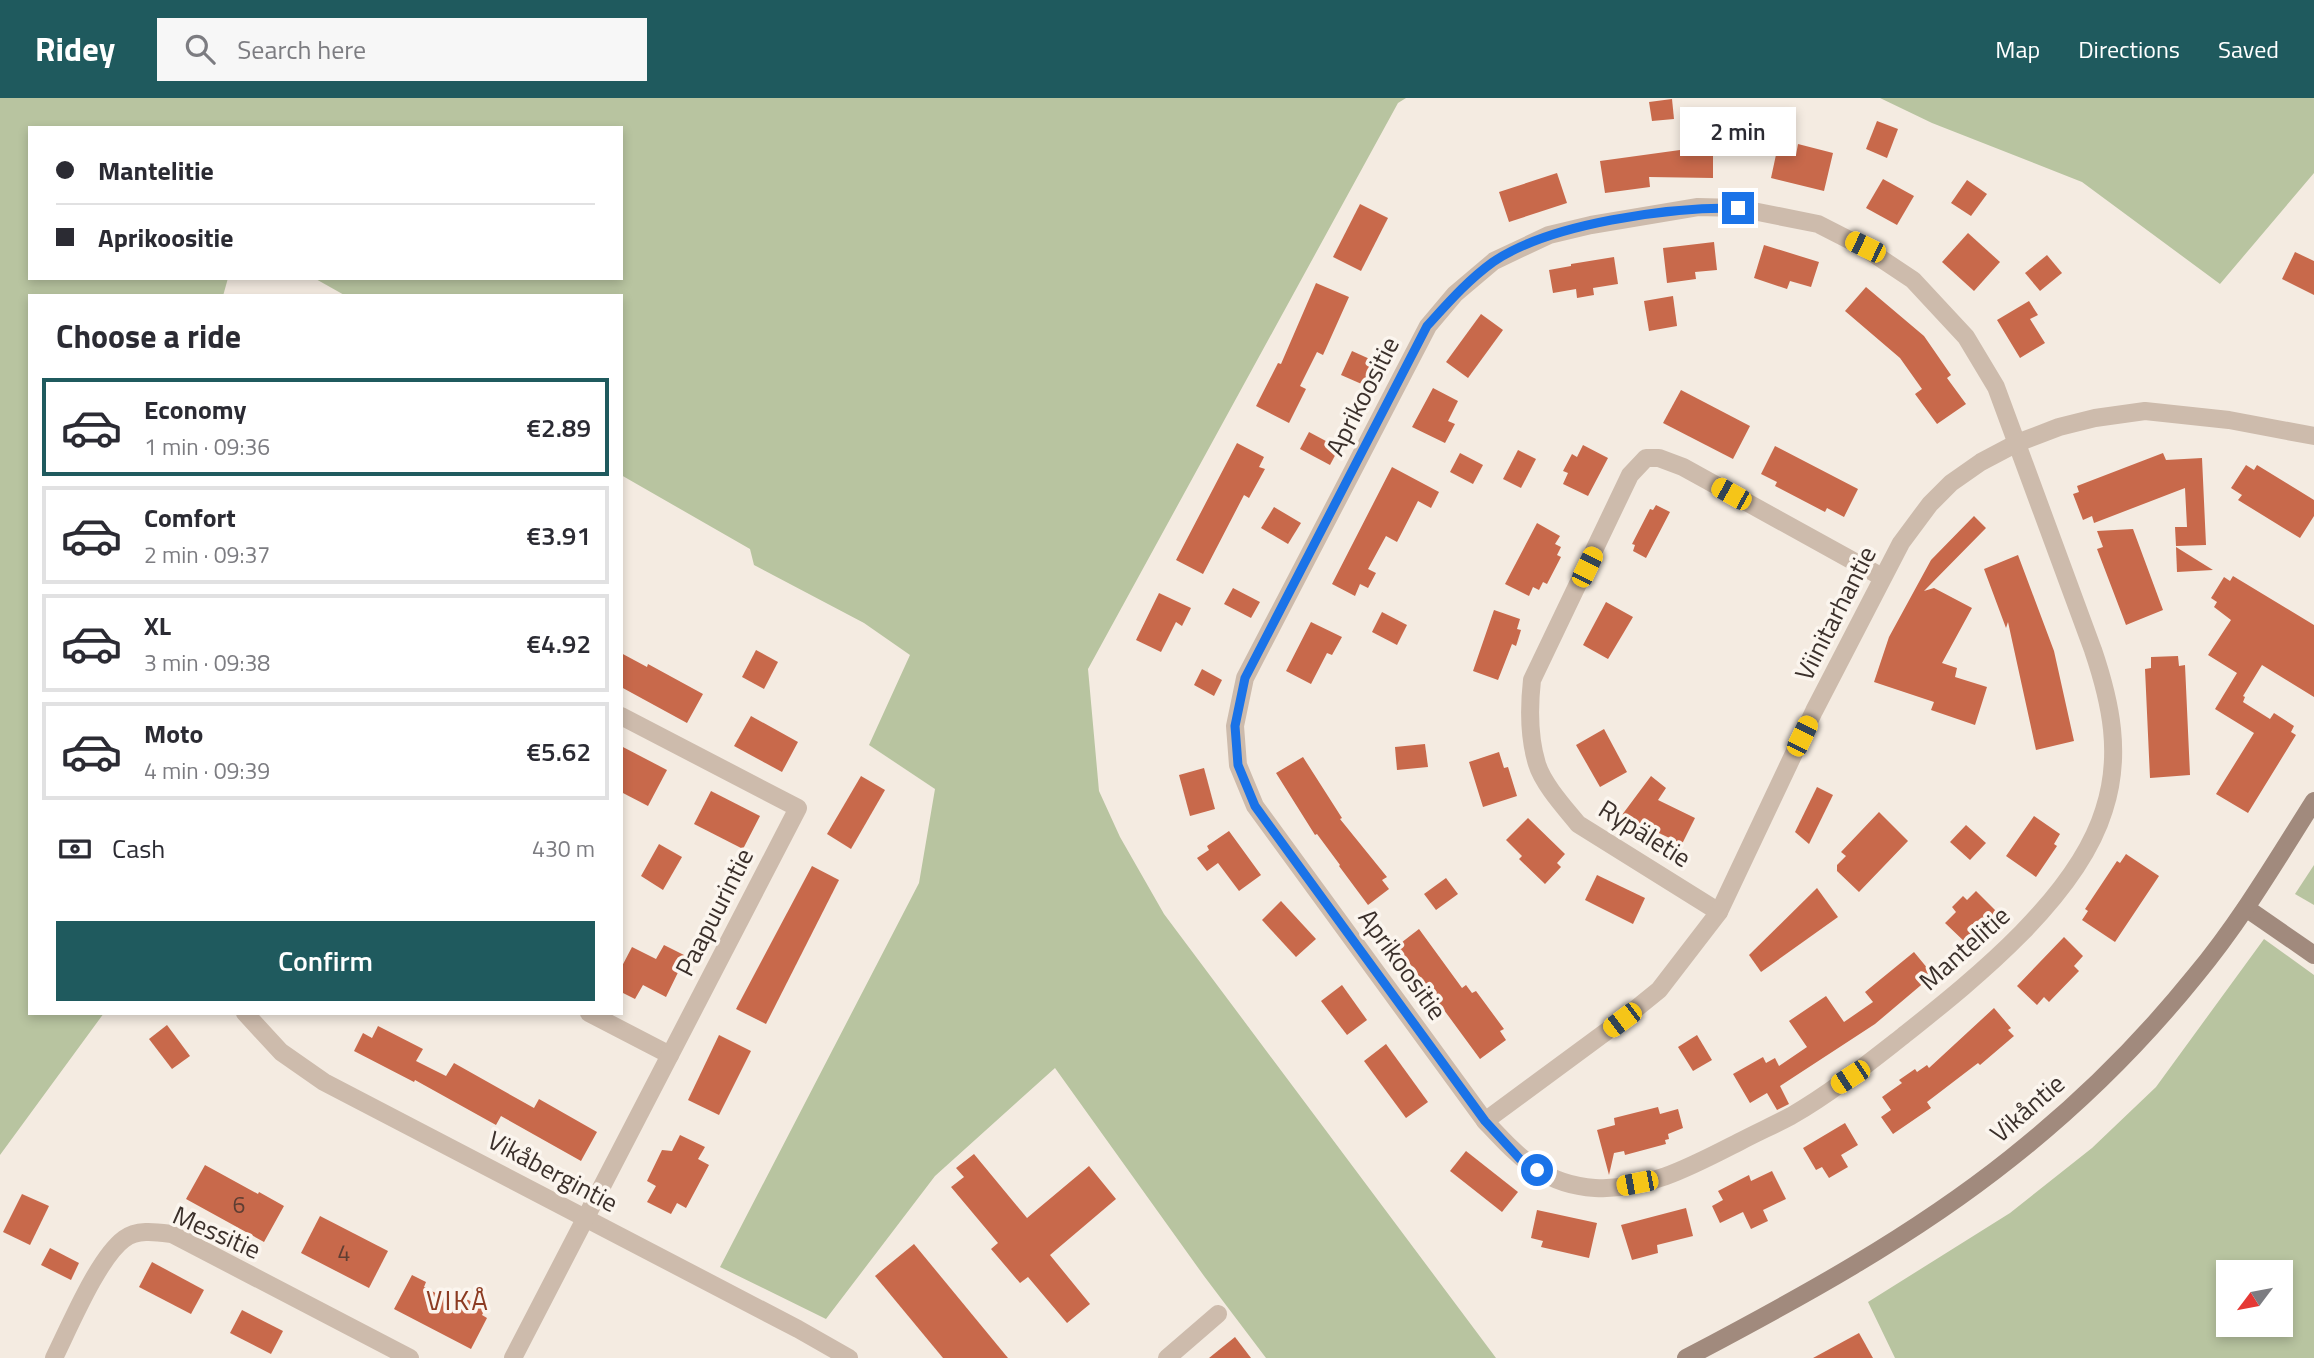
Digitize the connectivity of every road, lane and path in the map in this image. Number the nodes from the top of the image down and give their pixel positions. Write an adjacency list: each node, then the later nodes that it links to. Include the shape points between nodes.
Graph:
1 (2314, 436): 2 (street, Viinitarhantie, via 2145,411 2059,427)
2 (2018, 443): 3 (street, Viinitarhantie, via 1951,483 1900,543); 12 (street, Mantelitie, via 2107,692 2114,730 2104,812 2064,884 1957,993 1850,1077 1791,1115 1692,1166 1653,1180 1594,1188 1537,1170 1520,1159); 12 (street, Aprikoositie, via 1996,387 1966,337 1913,280 1865,247 1818,224 1738,208 1698,207 1549,235 1494,261 1427,326 1245,678 1235,726 1238,765 1255,806)
3 (1882, 577): 7 (street, Viinitarhantie); 7 (street, Rypäletie, via 1683,467 1646,458 1630,475 1532,680 1529,707 1537,765 1578,824)
4 (623, 717): 11 (street, Paapuurintie, via 798,808)
5 (2314, 801): 6 (street, Vikåntie)
6 (2246, 908): 8 (street); 20 (street, Vikåntie, via 2196,976 2132,1048 2011,1158 1890,1242)
7 (1718, 912): 12 (street, Viinitarhantie, via 1659,990)
8 (2314, 955)
9 (247, 1015): 13 (street, Vikåbergintie, via 281,1052 324,1082)
10 (593, 1015): 11 (street)
11 (670, 1055): 13 (street, Paapuurintie)
12 (1485, 1121)
13 (585, 1218): 17 (street, Paapuurintie); 18 (street, Vikåbergintie)
14 (1218, 1314): 19 (street)
15 (54, 1358): 16 (street, Messitie, via 99,1268 124,1239 149,1231 172,1234)
16 (410, 1358)
17 (513, 1358)
18 (849, 1358)
19 (1167, 1358)
20 (1686, 1358)

